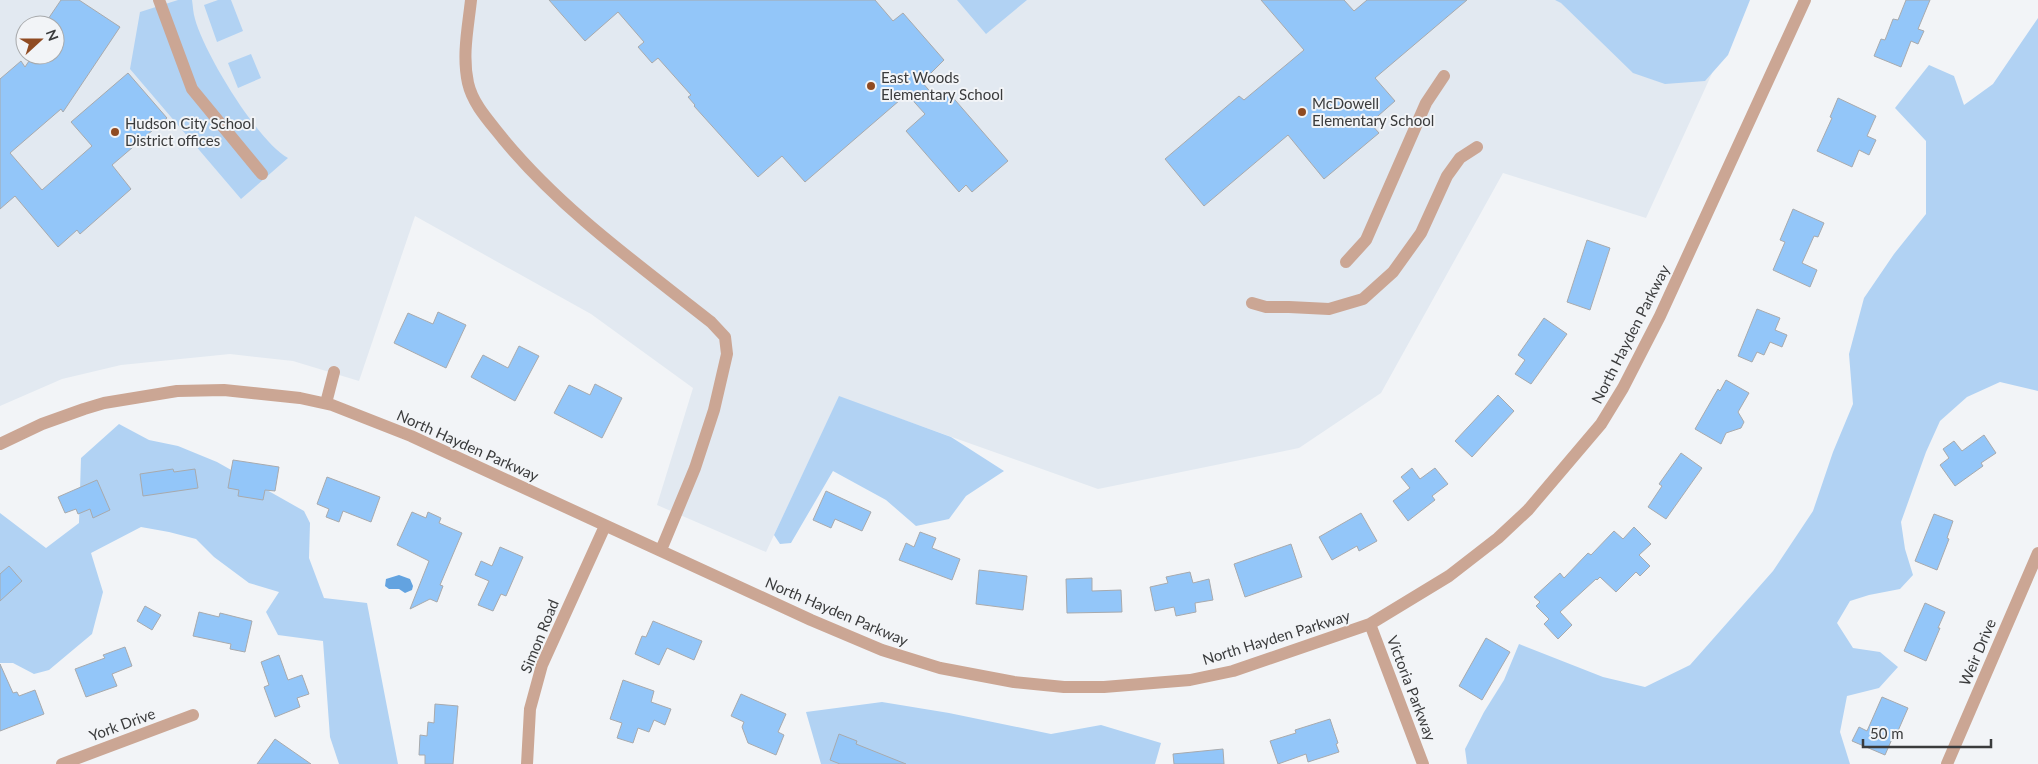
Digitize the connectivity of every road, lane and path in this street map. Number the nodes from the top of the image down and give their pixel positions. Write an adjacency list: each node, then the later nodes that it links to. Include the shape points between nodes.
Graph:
1 (159, 0): 6 (street, via 192,89)
2 (471, 0): 13 (street, via 464,56 468,85 479,109 525,165 561,201 725,336 727,354 714,410 695,468)
3 (1805, 0): 15 (street, North Hayden Parkway, via 1658,321 1624,388 1601,424 1528,510 1498,538 1449,576)
4 (1444, 76): 7 (street, via 1426,103 1366,240)
5 (1477, 147): 8 (street, via 1460,158 1447,176 1421,233 1393,272 1363,299 1329,310 1266,308)
6 (262, 174)
7 (1346, 262)
8 (1252, 303)
9 (334, 372): 10 (street)
10 (326, 403): 11 (street, North Hayden Parkway, via 224,390 176,391 90,407 42,424); 12 (street, North Hayden Parkway, via 411,436)
11 (0, 444)
12 (605, 526): 13 (street, North Hayden Parkway); 18 (street, Simon Road, via 542,665 530,709)
13 (661, 550): 15 (street, North Hayden Parkway, via 882,650 943,669 1014,682 1104,687 1190,680 1233,671)
14 (2038, 553): 20 (street, Weir Drive)
15 (1370, 624): 19 (street, Victoria Parkway)
16 (194, 715): 17 (street, York Drive)
17 (62, 764)
18 (527, 764)
19 (1423, 764)
20 (1947, 764)

